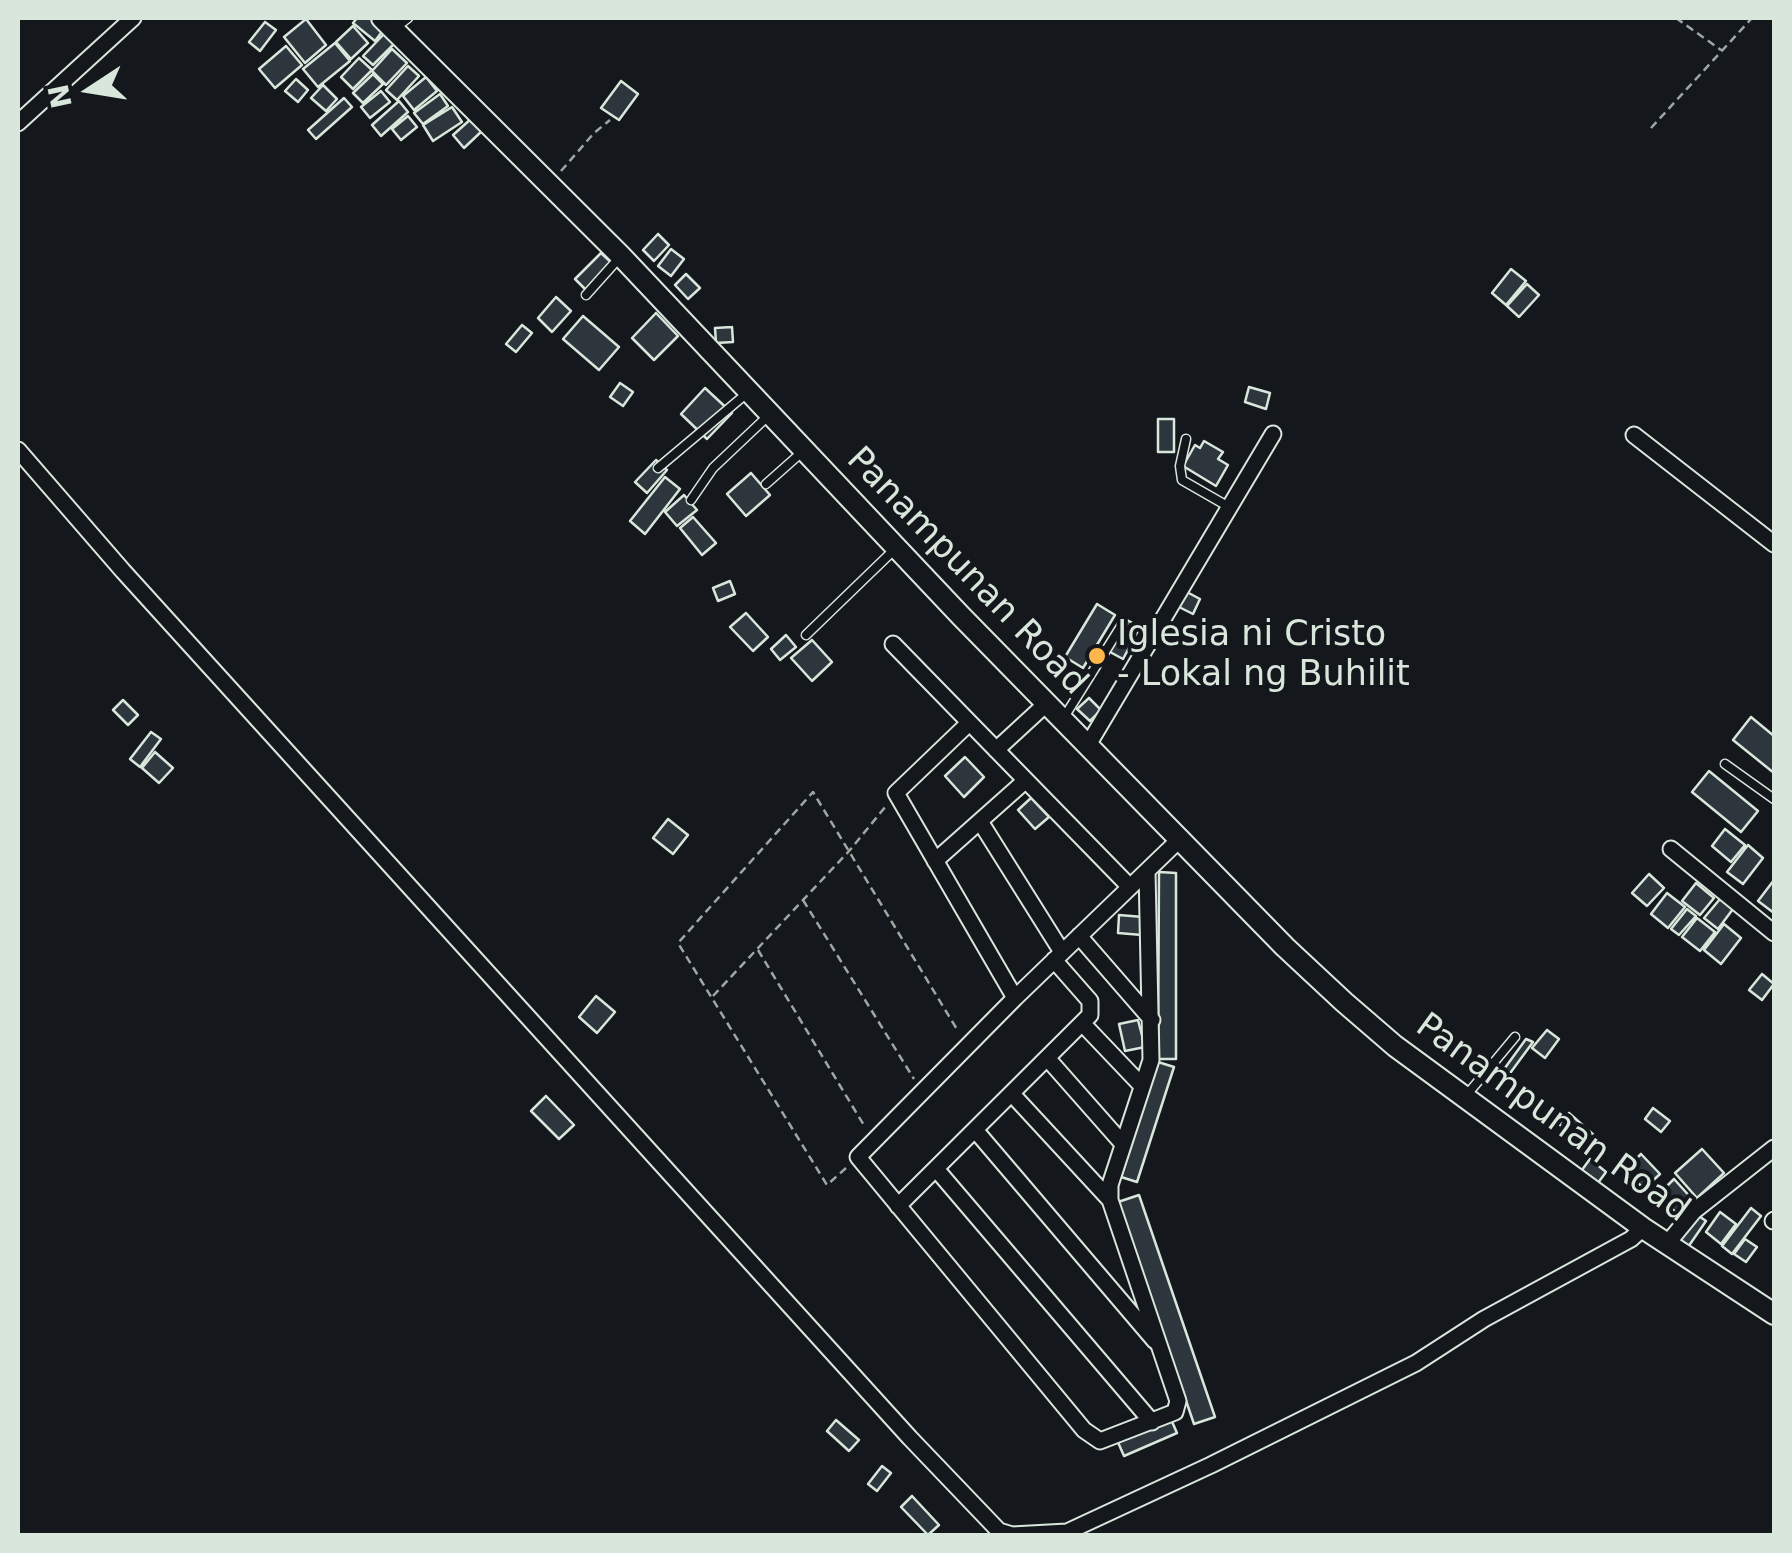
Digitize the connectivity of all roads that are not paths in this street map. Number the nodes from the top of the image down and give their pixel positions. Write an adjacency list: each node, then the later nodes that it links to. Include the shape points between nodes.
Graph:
1 (133, 18): 3 (street)
2 (395, 21): 4 (street, Panampunan Road)
3 (18, 123)
4 (621, 256): 5 (lane); 6 (street, Panampunan Road)
5 (586, 295)
6 (749, 391): 7 (street, Panampunan Road); 13 (lane)
7 (770, 413): 12 (street, Panampunan Road); 15 (lane, via 713,468)
8 (1273, 434): 16 (street)
9 (1634, 435): 17 (street)
10 (1186, 438): 16 (lane, via 1182,480)
11 (18, 450): 58 (street, via 910,1438 999,1531)
12 (804, 450): 14 (lane); 18 (street, Panampunan Road)
13 (658, 468)
14 (766, 484)
15 (691, 500)
16 (1229, 507): 25 (street)
17 (1774, 544)
18 (896, 548): 20 (lane); 22 (street, Panampunan Road)
19 (1123, 623): 23 (lane)
20 (806, 634)
21 (893, 644): 24 (street)
22 (1047, 703): 23 (street, Panampunan Road); 26 (street)
23 (1063, 719): 25 (street, Panampunan Road)
24 (969, 723): 26 (street); 33 (street, via 896,793)
25 (1088, 745): 31 (street, Panampunan Road)
26 (996, 750): 28 (street)
27 (1725, 764): 29 (lane)
28 (1026, 781): 30 (street); 35 (street)
29 (1774, 799)
30 (981, 823): 33 (street); 38 (street)
31 (1181, 838): 34 (street); 46 (street, Panampunan Road, via 1344,1002)
32 (1670, 849): 36 (street)
33 (935, 861): 39 (street)
34 (1147, 871): 35 (street); 40 (street)
35 (1130, 887): 37 (street)
36 (1774, 933)
37 (1079, 936): 38 (street); 40 (street)
38 (1058, 956): 39 (street); 41 (street, via 1090,1001)
39 (1015, 998): 52 (street, via 858,1157)
40 (1152, 1020): 44 (street)
41 (1082, 1023): 43 (street); 44 (street)
42 (1516, 1037): 46 (lane)
43 (1048, 1059): 45 (street); 48 (street)
44 (1142, 1086): 48 (street)
45 (1012, 1094): 47 (street); 51 (street)
46 (1465, 1097): 53 (street, Panampunan Road)
47 (976, 1131): 50 (street); 56 (street)
48 (1123, 1144): 51 (street)
49 (1774, 1148): 54 (street, via 1694,1211)
50 (937, 1170): 52 (street); 57 (street)
51 (1110, 1200): 56 (street)
52 (898, 1206): 57 (street, via 1092,1438 1113,1438)
53 (1643, 1228): 54 (street, Panampunan Road); 58 (street, via 1306,1420 1067,1532)
54 (1667, 1244): 55 (street, Panampunan Road)
55 (1774, 1314)
56 (1162, 1350): 57 (street, via 1178,1401 1174,1412)
57 (1152, 1422)
58 (1012, 1535)

